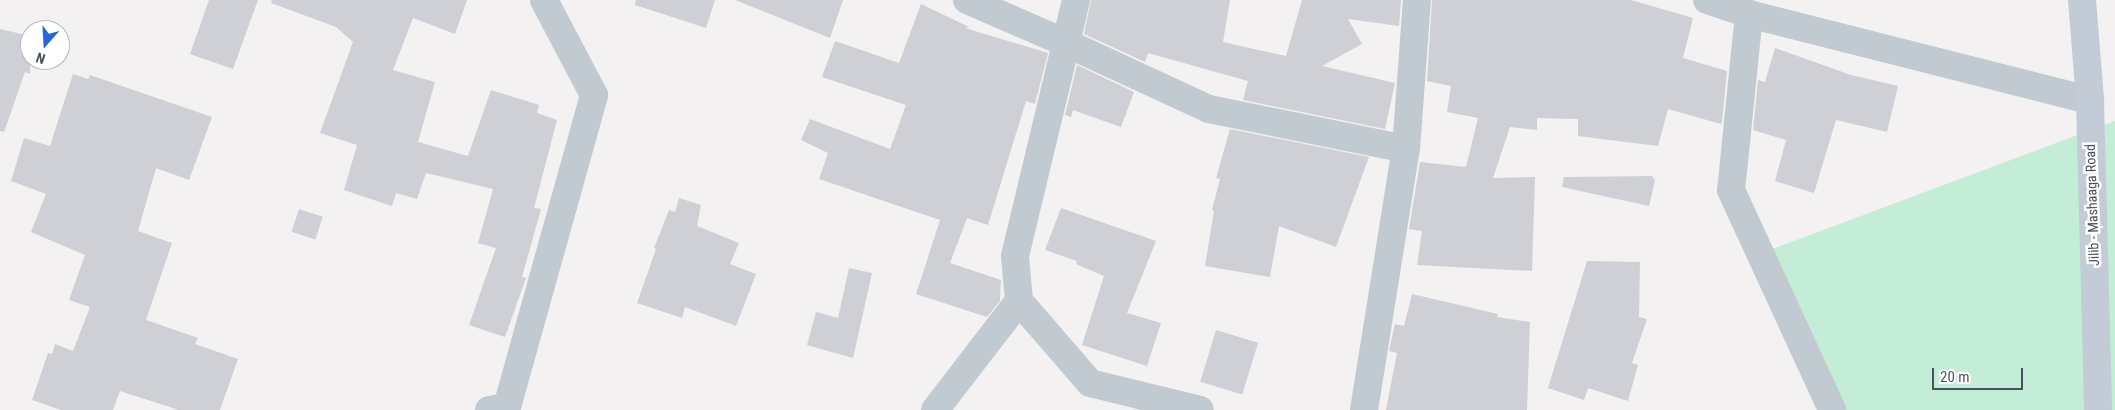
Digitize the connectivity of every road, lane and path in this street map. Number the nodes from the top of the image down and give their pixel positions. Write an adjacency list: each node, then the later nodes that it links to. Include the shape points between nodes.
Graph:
1 (544, 0): 12 (street, via 594,95 507,407)
2 (967, 0): 8 (street)
3 (1076, 0): 8 (street)
4 (1417, 0): 10 (street)
5 (1708, 0): 7 (street)
6 (2082, 0): 9 (main road, Jilib - Mashaaga Road)
7 (1749, 14): 9 (street); 16 (street, via 1731,190)
8 (1066, 43): 10 (street, via 1209,109); 11 (street, via 1015,256)
9 (2090, 100): 17 (main road, Jilib - Mashaaga Road)
10 (1406, 149): 15 (street)
11 (1019, 301): 13 (street); 14 (street, via 1090,383)
12 (489, 410)
13 (935, 410)
14 (1200, 410)
15 (1364, 410)
16 (1832, 410)
17 (2098, 410)

